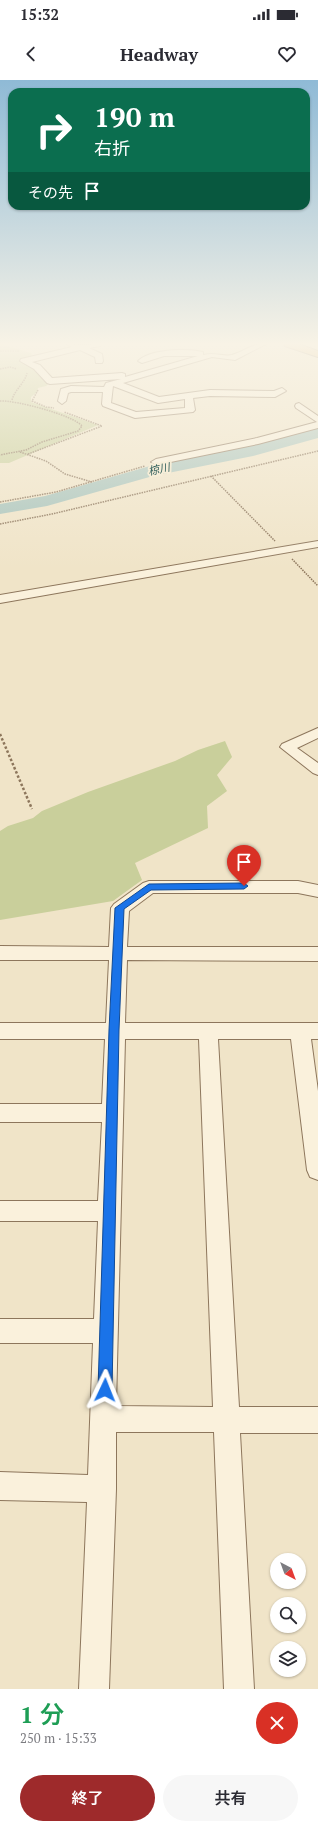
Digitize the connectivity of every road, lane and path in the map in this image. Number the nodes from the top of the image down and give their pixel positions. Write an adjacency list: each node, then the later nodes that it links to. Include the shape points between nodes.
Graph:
1 (73, 419): 8 (path, via 81,423 81,429)
2 (83, 419): 10 (path, via 102,426)
3 (292, 420): 4 (street)
4 (313, 426): 6 (street)
5 (280, 427): 6 (street)
6 (291, 433): 11 (street)
7 (318, 451): 12 (path)
8 (20, 452): 9 (path); 10 (path)
9 (0, 454)
10 (28, 454): 13 (path, via 46,461 65,474)
11 (156, 462): 13 (path)
12 (210, 476): 15 (path); 17 (path)
13 (92, 482): 14 (path)
14 (0, 502)
15 (0, 524)
16 (318, 544): 17 (street)
17 (284, 550): 18 (path); 19 (street)
18 (318, 586)
19 (0, 599)
20 (318, 732): 22 (street, via 287,747)
21 (0, 734): 23 (path)
22 (318, 770)
23 (32, 809)
24 (318, 891): 26 (street, via 298,887 149,887 120,908)
25 (0, 953): 26 (street)
26 (118, 954): 27 (street); 28 (street)
27 (318, 954)
28 (114, 1030): 29 (street); 30 (street); 33 (street)
29 (208, 1030): 31 (street); 40 (street)
30 (0, 1031)
31 (309, 1031): 34 (street)
32 (0, 1113): 33 (street)
33 (113, 1113): 36 (street)
34 (318, 1170)
35 (0, 1211): 36 (street)
36 (109, 1211): 38 (street)
37 (0, 1330): 38 (street)
38 (106, 1331): 39 (street)
39 (104, 1419): 40 (street); 43 (street)
40 (227, 1419): 41 (street); 45 (street)
41 (318, 1420)
42 (0, 1486): 43 (street)
43 (102, 1489): 44 (street)
44 (94, 1689)
45 (239, 1689)

